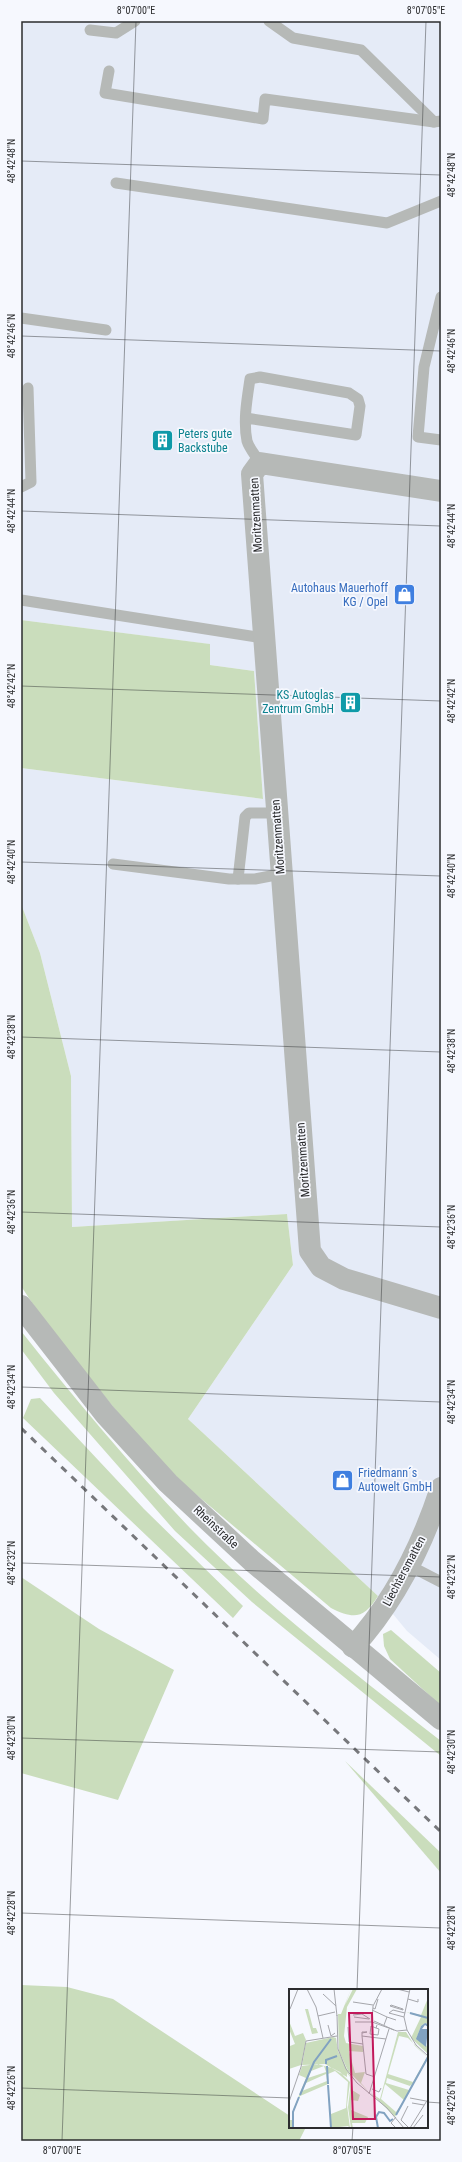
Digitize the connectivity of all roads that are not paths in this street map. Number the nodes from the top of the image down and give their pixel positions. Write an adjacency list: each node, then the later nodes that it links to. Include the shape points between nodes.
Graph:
1 (134, 21): 3 (lane, via 116,33)
2 (269, 21): 5 (lane, via 293,38 361,50)
3 (90, 30)
4 (109, 70): 5 (lane, via 105,93 263,119 265,99)
5 (437, 122)
6 (116, 183): 7 (lane, via 387,223)
7 (441, 201)
8 (441, 297): 13 (lane, via 424,367 418,437)
9 (21, 318): 10 (lane)
10 (106, 330)
11 (28, 388): 15 (lane, via 31,482)
12 (246, 418): 12 (lane, via 250,379 260,377 349,393 358,399 360,406 356,435); 14 (lane, via 247,442)
13 (441, 440)
14 (260, 463): 16 (street, Moritzenmatten); 18 (street, Moritzenmatten, via 252,474)
15 (21, 487)
16 (441, 491)
17 (21, 600): 18 (lane)
18 (263, 638): 19 (street, Moritzenmatten)
19 (276, 814): 21 (street, Moritzenmatten); 22 (lane, via 249,813 245,817)
20 (113, 864): 22 (lane)
21 (281, 874): 22 (lane); 23 (street, Moritzenmatten, via 310,1252 321,1267 344,1279)
22 (238, 879)
23 (441, 1308)
24 (25, 1312): 28 (street, Rheinstraße, via 106,1414 168,1483 252,1561)
25 (441, 1488): 26 (street, Liechtersmatten, via 429,1524)
26 (410, 1566): 27 (lane); 28 (street, Liechtersmatten, via 382,1613)
27 (441, 1582)
28 (353, 1647): 29 (street, Rheinstraße)
29 (441, 1719)

